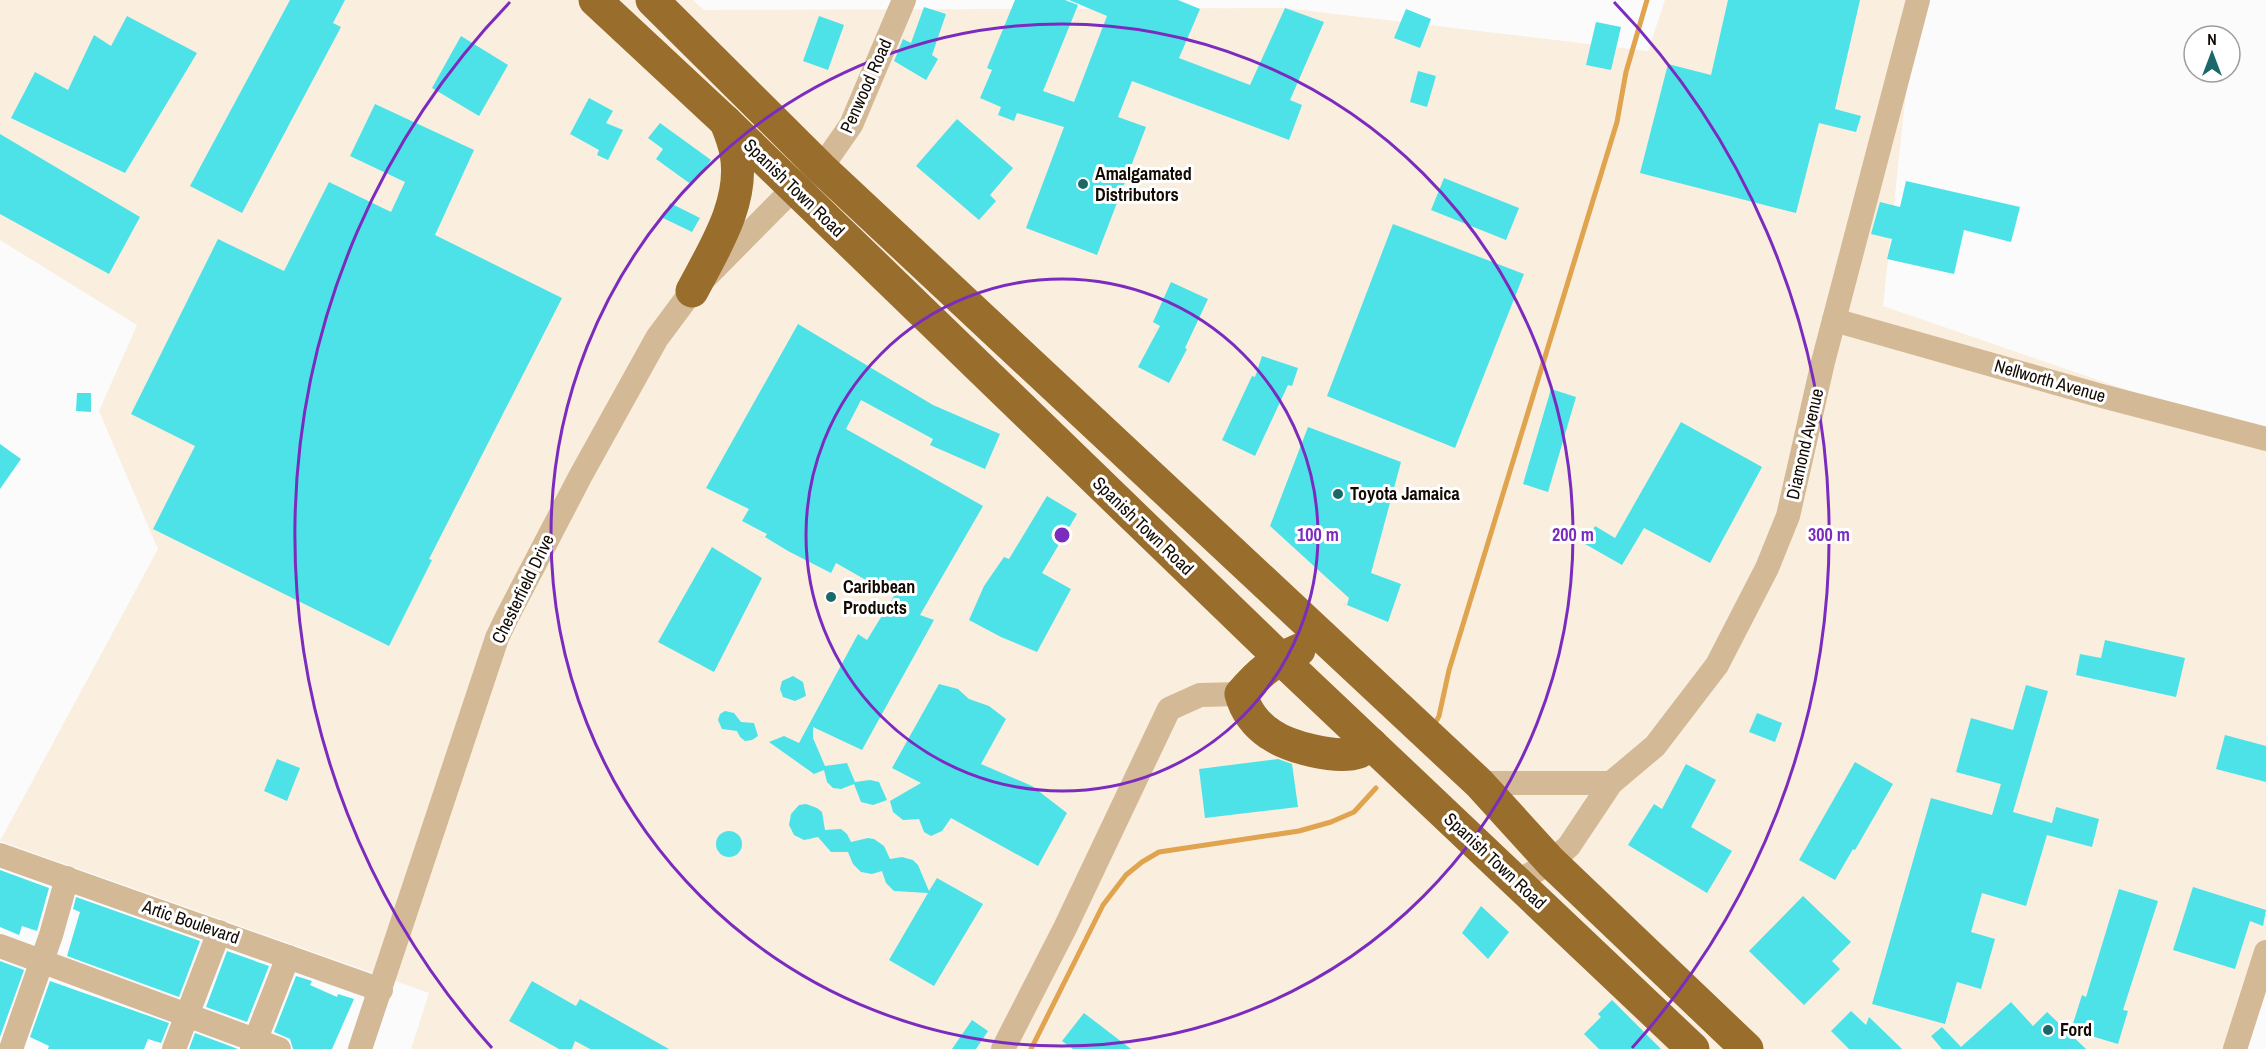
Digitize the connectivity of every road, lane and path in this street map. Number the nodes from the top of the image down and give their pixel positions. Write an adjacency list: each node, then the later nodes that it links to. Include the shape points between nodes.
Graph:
1 (596, 0): 5 (highway, Spanish Town Road)
2 (652, 0): 6 (highway, Spanish Town Road)
3 (904, 0): 6 (street, Penwood Road, via 851,125)
4 (1918, 0): 9 (street, Diamond Avenue)
5 (726, 122): 7 (highway, Spanish Town Road); 8 (highway, via 736,152 736,189 724,229)
6 (821, 168): 7 (street, Penwood Road); 11 (highway, Spanish Town Road)
7 (794, 188): 8 (street, Chesterfield Drive); 12 (highway, Spanish Town Road)
8 (692, 291): 27 (street, Chesterfield Drive, via 657,338 502,627)
9 (1834, 320): 10 (street, Nellworth Avenue); 16 (street, Diamond Avenue, via 1788,516 1767,568 1717,665 1655,746)
10 (2266, 439)
11 (1326, 639): 12 (highway); 15 (highway, Spanish Town Road)
12 (1280, 658): 13 (highway, via 1257,674); 14 (highway, Spanish Town Road)
13 (1241, 694): 14 (highway, via 1245,709 1270,734 1307,750 1343,754 1360,752); 34 (street, via 1200,694 1169,709)
14 (1371, 744): 20 (highway, Spanish Town Road)
15 (1479, 783): 16 (street); 18 (highway, Spanish Town Road)
16 (1611, 783): 18 (street, Diamond Avenue, via 1569,846)
17 (0, 855): 19 (street, Artic Boulevard)
18 (1551, 862): 20 (street, Diamond Avenue); 26 (highway, Spanish Town Road)
19 (67, 878): 21 (street, Artic Boulevard); 25 (street)
20 (1517, 882): 35 (highway, Spanish Town Road)
21 (219, 932): 24 (street, Artic Boulevard); 28 (street)
22 (0, 946): 25 (street)
23 (2266, 952): 38 (street)
24 (288, 957): 27 (street, Artic Boulevard); 29 (street)
25 (41, 962): 28 (street); 30 (street)
26 (1675, 981): 36 (highway, via 1670,997); 37 (highway, Spanish Town Road)
27 (381, 990): 33 (street, Chesterfield Drive)
28 (186, 1015): 29 (street); 31 (street)
29 (254, 1045): 32 (street)
30 (11, 1049)
31 (174, 1049)
32 (279, 1049)
33 (360, 1049)
34 (1003, 1049)
35 (1693, 1049)
36 (1718, 1049)
37 (1747, 1049)
38 (2235, 1049)

